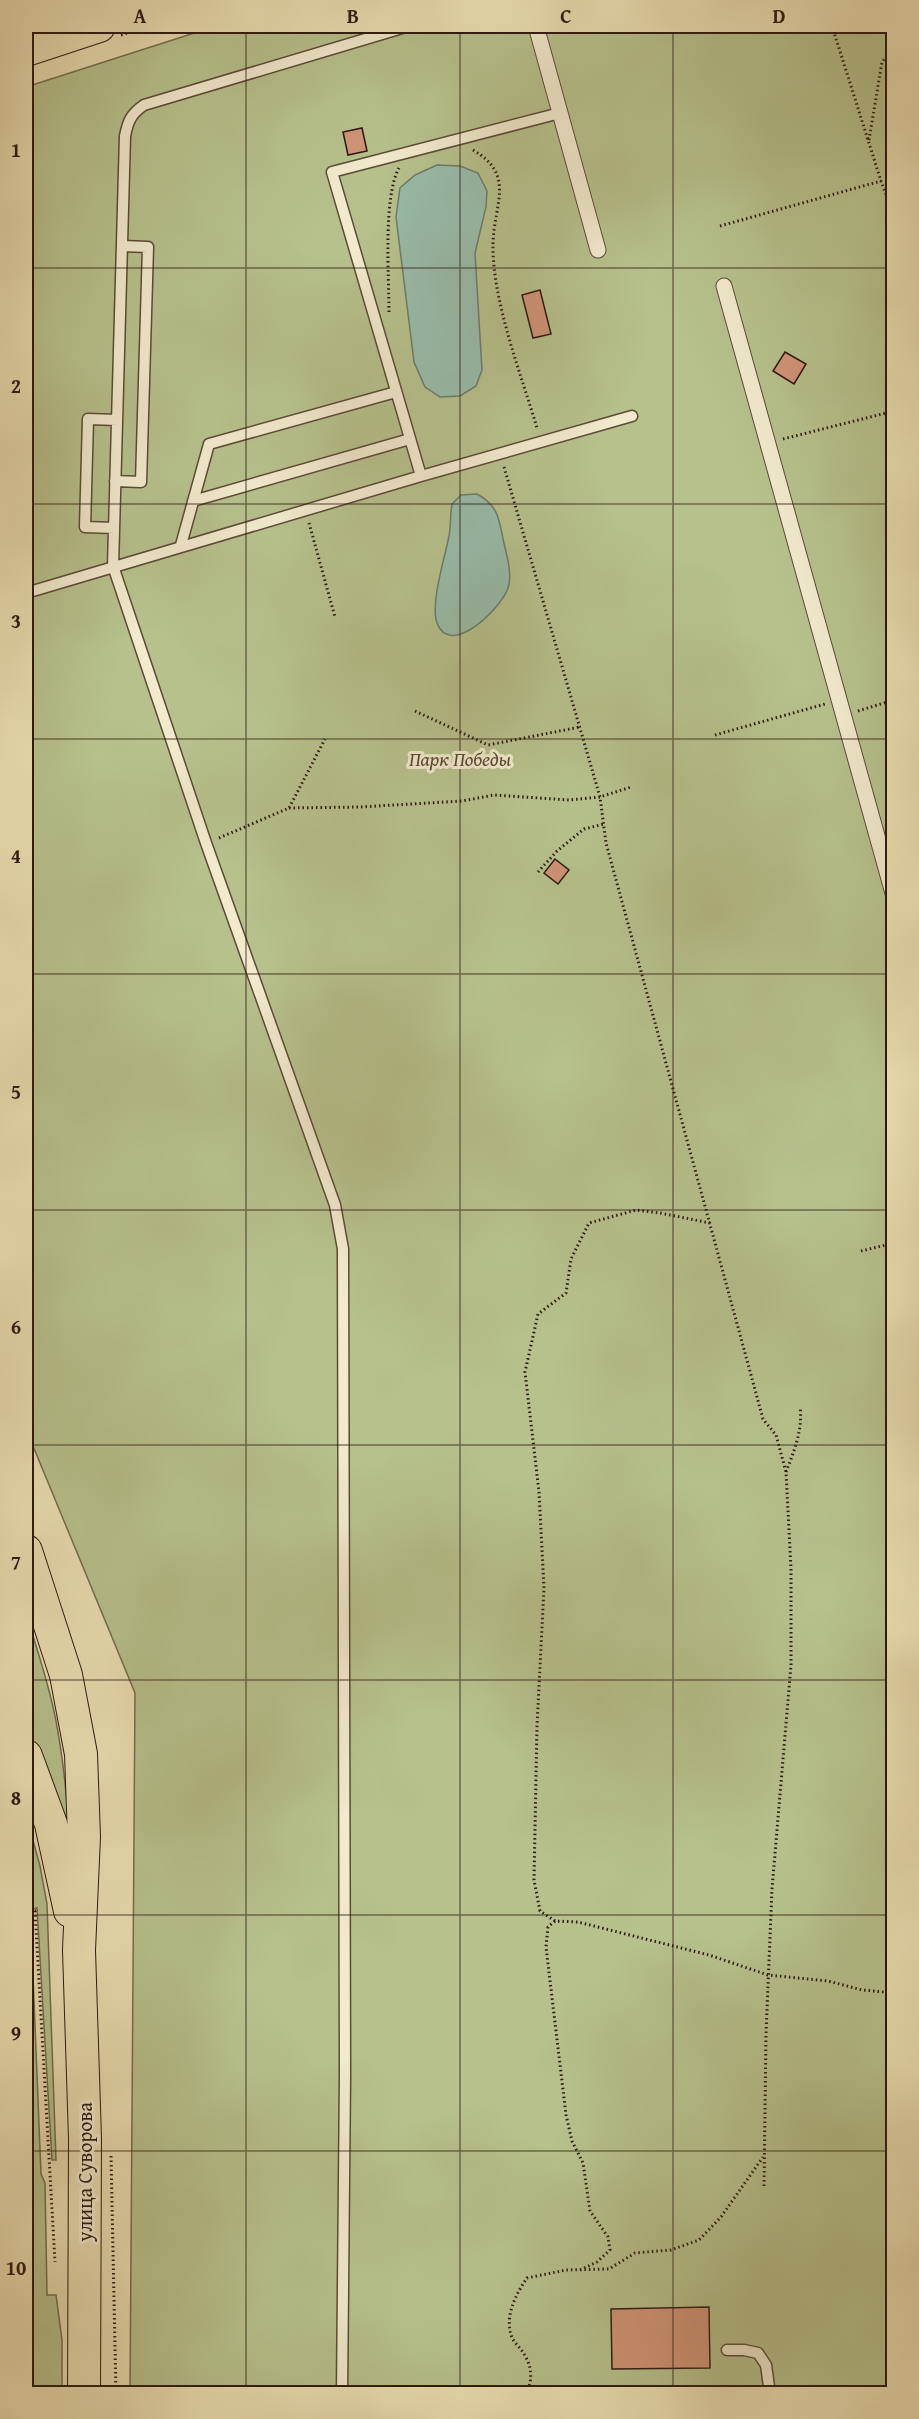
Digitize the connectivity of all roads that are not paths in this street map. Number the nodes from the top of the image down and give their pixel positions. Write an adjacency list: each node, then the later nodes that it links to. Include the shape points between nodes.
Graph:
1 (99, 26): 4 (main road)
2 (410, 26): 6 (lane, via 144,105 133,112 125,136)
3 (536, 26): 5 (street)
4 (26, 50)
5 (560, 113): 7 (street); 9 (lane, via 332,172)
6 (122, 246): 11 (lane); 14 (lane, via 148,247 141,482)
7 (598, 250)
8 (724, 286): 20 (street)
9 (396, 392): 12 (lane); 15 (lane, via 209,444)
10 (632, 416): 13 (lane)
11 (117, 420): 14 (lane); 16 (lane, via 88,419 85,515 85,527)
12 (410, 440): 13 (lane); 15 (lane)
13 (421, 476): 17 (lane)
14 (115, 481): 16 (lane)
15 (193, 501): 17 (lane)
16 (114, 528): 18 (lane)
17 (181, 545): 18 (lane)
18 (113, 566): 19 (lane); 26 (lane, via 206,843 335,1205 343,1249)
19 (26, 592)
20 (894, 897)
21 (26, 1551): 23 (main road, via 66,1676 81,1754 84,1837)
22 (26, 1756): 23 (main road, via 51,1824)
23 (79, 1950): 25 (main road, улица Суворова, via 85,2139)
24 (727, 2350): 27 (lane, via 758,2353 766,2365)
25 (84, 2394)
26 (342, 2394)
27 (770, 2394)

